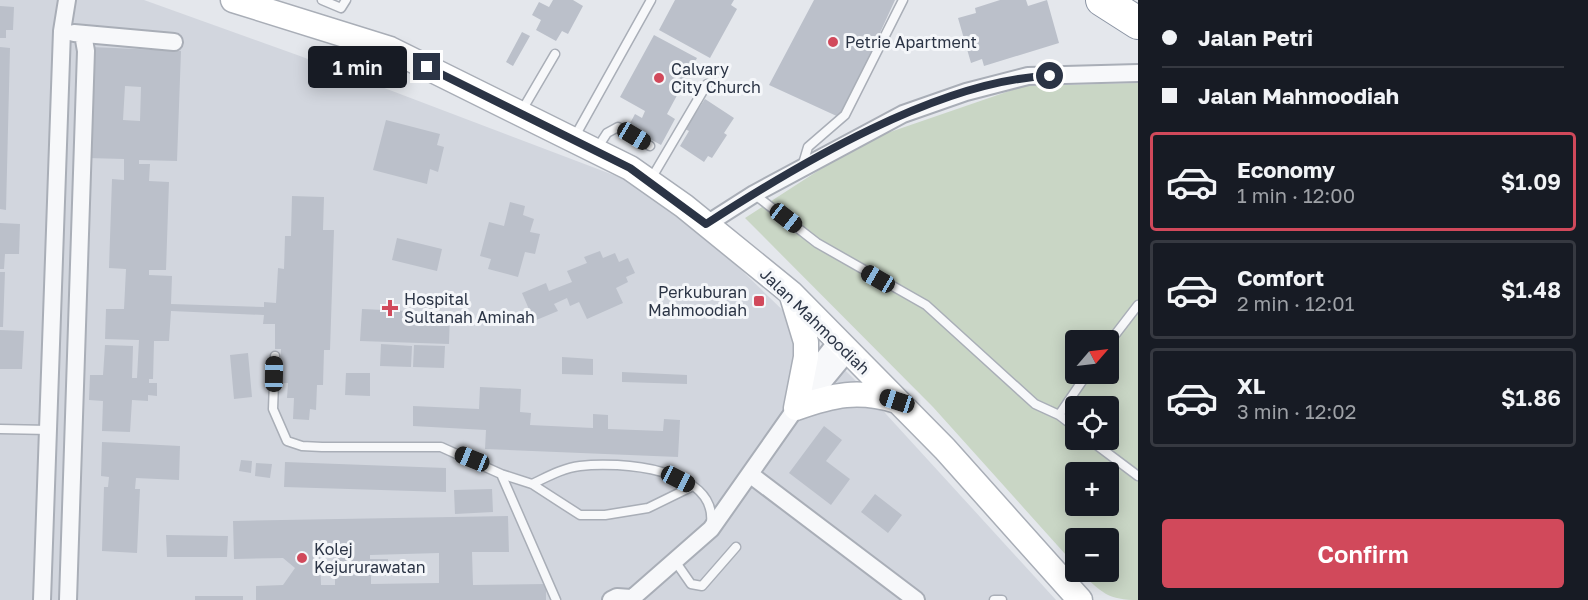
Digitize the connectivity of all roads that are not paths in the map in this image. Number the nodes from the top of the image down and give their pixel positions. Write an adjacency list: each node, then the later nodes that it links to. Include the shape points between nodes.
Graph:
1 (67, 0): 10 (street)
2 (233, 0): 8 (main road, Jalan Mahmoodiah)
3 (321, 0): 4 (lane, via 341,8)
4 (346, 0)
5 (651, 0): 17 (lane)
6 (903, 0): 20 (lane, via 845,115 808,147)
7 (1102, 0): 9 (highway)
8 (276, 8): 16 (main road, Jalan Mahmoodiah, via 390,49)
9 (1138, 23)
10 (62, 31): 11 (street); 35 (street)
11 (83, 34): 12 (street); 48 (street, via 86,51)
12 (174, 42)
13 (555, 54): 16 (lane)
14 (1138, 73): 20 (street, via 1028,76 966,92 903,114)
15 (707, 84): 21 (lane)
16 (520, 112): 17 (main road, Jalan Mahmoodiah)
17 (574, 138): 19 (main road, Jalan Mahmoodiah)
18 (650, 146): 19 (lane, via 618,127 611,128)
19 (596, 151): 21 (main road, Jalan Mahmoodiah)
20 (802, 167): 22 (street)
21 (649, 181): 23 (main road, Jalan Mahmoodiah)
22 (754, 194): 23 (street); 32 (lane, via 817,243 926,305 1035,404)
23 (706, 224): 24 (main road, Jalan Mahmoodiah)
24 (791, 293): 27 (main road, Jalan Mahmoodiah); 31 (main road, via 806,342)
25 (1138, 305): 26 (lane)
26 (1119, 330)
27 (844, 345): 30 (main road, Jalan Mahmoodiah); 31 (street, via 806,381)
28 (275, 356): 37 (lane, via 273,410 286,441 312,447 441,447)
29 (1080, 384): 32 (lane)
30 (897, 401): 31 (main road, via 844,393); 54 (main road, Jalan Mahmoodiah)
31 (796, 408): 38 (street)
32 (1059, 415): 33 (lane)
33 (1065, 420)
34 (0, 429): 35 (lane)
35 (49, 430): 47 (street)
36 (1103, 450): 39 (lane)
37 (501, 474): 40 (lane); 49 (lane)
38 (751, 475): 42 (street); 51 (street)
39 (1138, 476)
40 (532, 484): 41 (lane, via 579,466 616,465 663,472); 41 (lane, via 580,515 648,508)
41 (693, 486): 42 (lane, via 704,494 713,510)
42 (711, 530): 44 (street)
43 (736, 547): 44 (lane, via 702,586 691,584)
44 (675, 561): 45 (street)
45 (647, 593): 46 (street)
46 (631, 599): 50 (street)
47 (42, 600)
48 (68, 600)
49 (556, 600)
50 (611, 600)
51 (916, 600)
52 (994, 600): 53 (lane)
53 (1002, 600)
54 (1080, 600)

